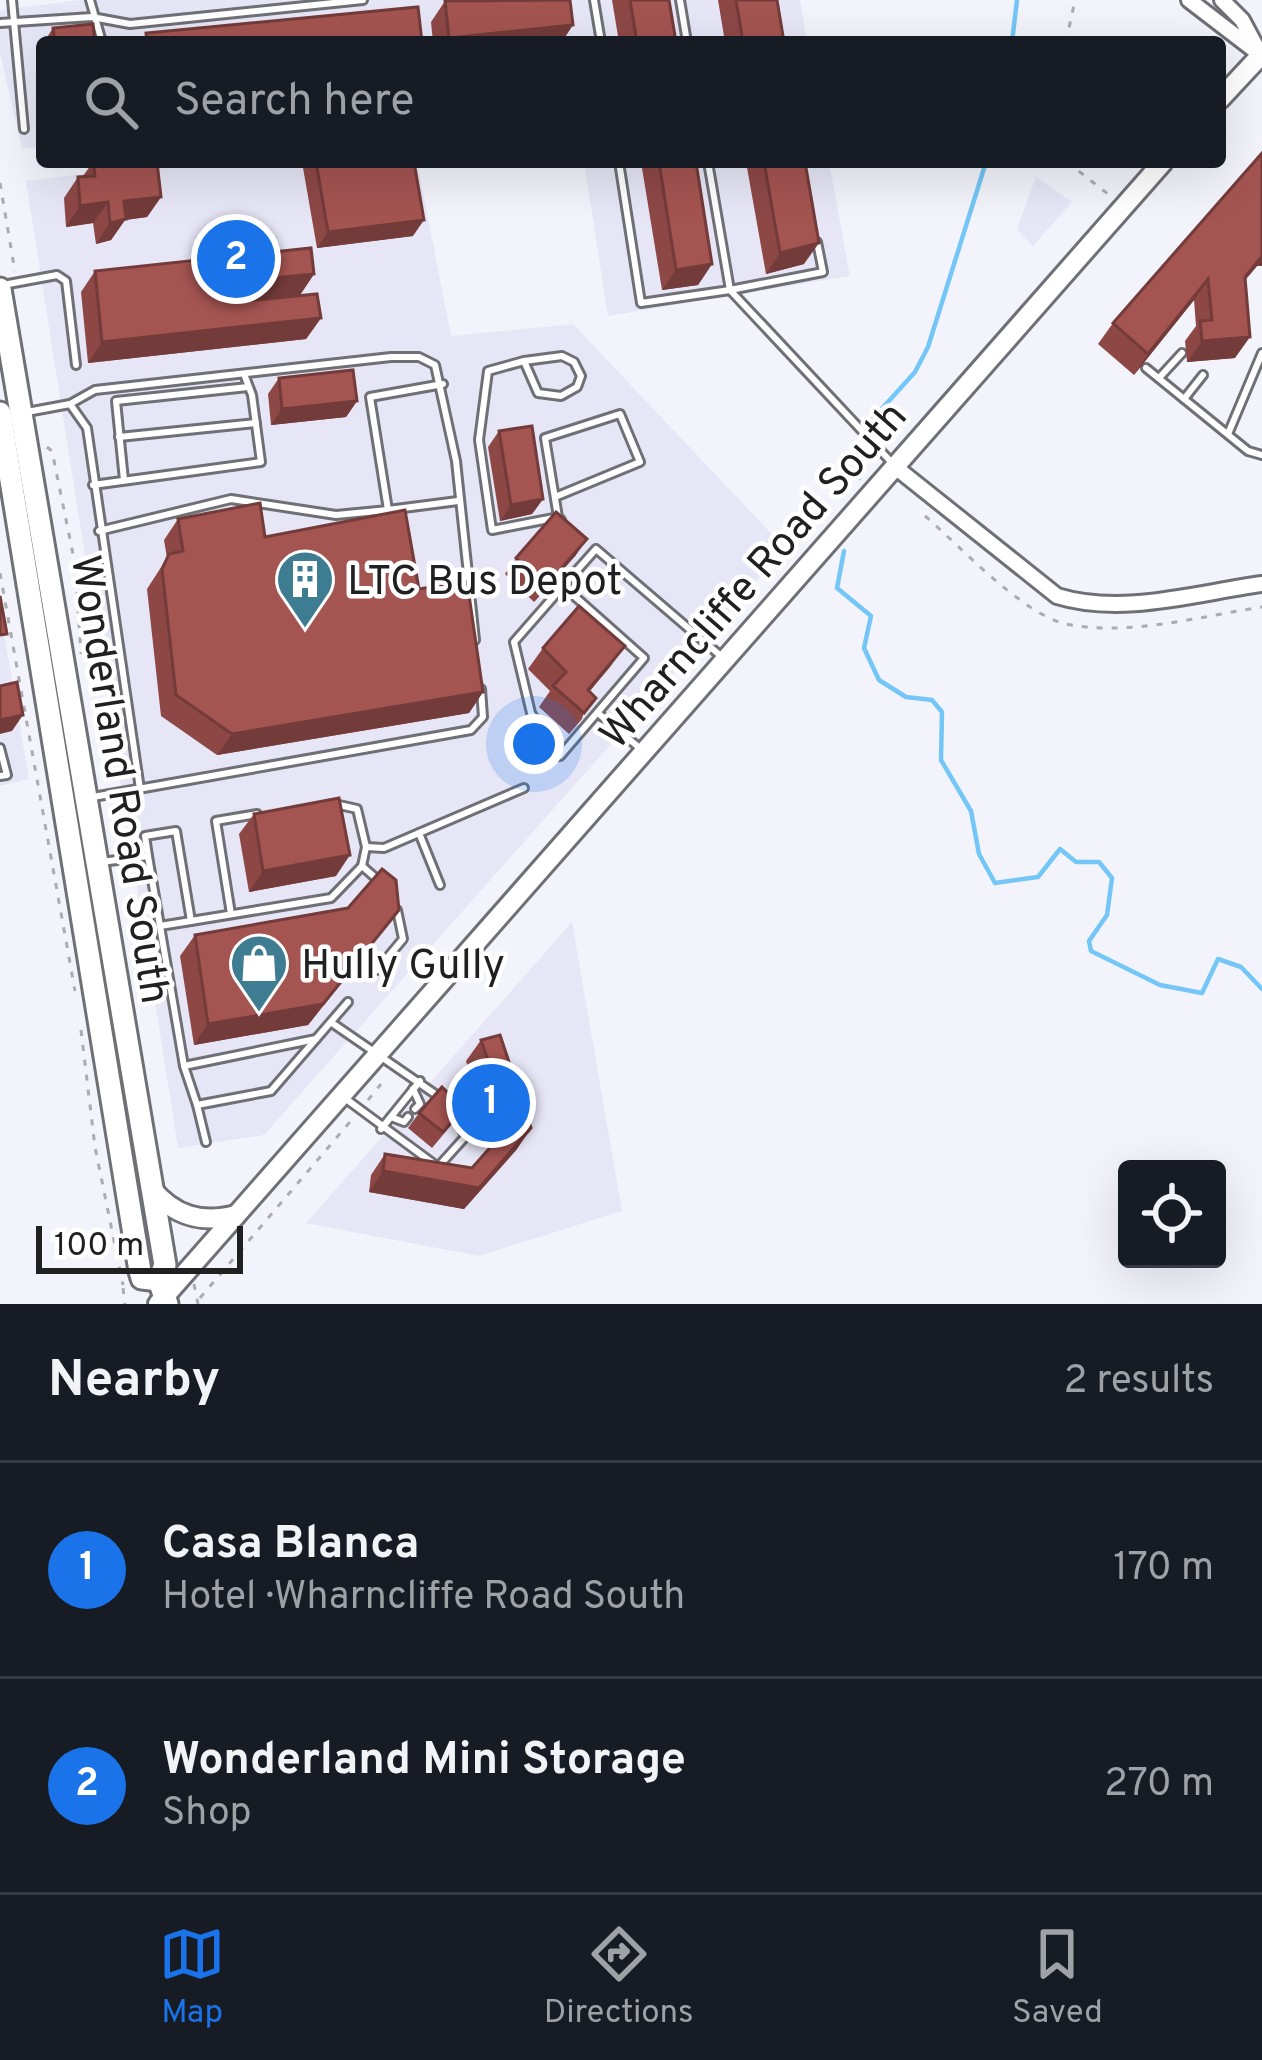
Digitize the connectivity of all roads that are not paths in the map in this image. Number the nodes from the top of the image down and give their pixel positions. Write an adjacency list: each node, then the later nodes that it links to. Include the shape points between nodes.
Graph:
1 (12, 0): 10 (lane)
2 (90, 0): 9 (lane)
3 (363, 0): 8 (lane)
4 (595, 0): 13 (lane)
5 (680, 0): 14 (lane)
6 (1189, 0): 15 (street)
7 (1222, 0): 15 (street)
8 (330, 2): 9 (lane, via 130,24)
9 (92, 16): 10 (lane); 12 (lane)
10 (14, 22): 11 (lane); 17 (lane)
11 (0, 23)
12 (100, 36)
13 (600, 36)
14 (687, 36)
15 (1262, 55): 16 (main road)
16 (1226, 94)
17 (24, 129)
18 (620, 168): 23 (lane, via 640,303)
19 (709, 168): 23 (lane)
20 (1157, 168): 41 (main road, Wharncliffe Road South)
21 (814, 228): 23 (lane, via 823,272)
22 (0, 287): 27 (lane, via 57,275 66,281); 36 (main road, Wonderland Road South)
23 (730, 290): 41 (lane)
24 (1182, 353): 31 (lane)
25 (1262, 353): 38 (lane)
26 (524, 361): 26 (lane, via 538,393 561,396 578,387 574,362 562,356); 47 (lane, via 488,371 479,440 492,530)
27 (76, 365)
28 (1146, 368): 31 (lane)
29 (244, 374): 32 (lane, via 408,356 435,365); 33 (lane); 35 (lane, via 95,390)
30 (1203, 375): 34 (lane)
31 (1159, 378): 34 (lane)
32 (443, 384): 45 (lane); 46 (lane, via 370,397)
33 (249, 387): 37 (lane); 39 (lane, via 116,401)
34 (1184, 399): 38 (lane)
35 (70, 404): 36 (lane); 43 (lane, via 87,428)
36 (6, 415): 63 (main road, Wonderland Road South)
37 (256, 423): 39 (lane); 42 (lane, via 260,462)
38 (1228, 434): 40 (lane)
39 (119, 437): 42 (lane)
40 (1262, 455)
41 (894, 466): 52 (street, via 1030,578 1071,600 1116,604); 55 (main road, Wharncliffe Road South)
42 (124, 480): 43 (lane)
43 (93, 485): 49 (lane)
44 (555, 497): 44 (lane, via 545,438 620,414 640,462); 47 (lane)
45 (458, 501): 46 (lane); 54 (lane)
46 (388, 510): 49 (lane, via 336,515 231,499)
47 (558, 518): 48 (lane)
48 (571, 528)
49 (99, 531): 62 (lane)
50 (584, 538): 51 (lane)
51 (596, 549): 53 (lane); 55 (lane)
52 (1262, 584)
53 (563, 586): 57 (lane, via 644,658); 57 (lane, via 514,642 531,713 560,756)
54 (478, 659)
55 (724, 659): 59 (main road, Wharncliffe Road South)
56 (481, 681): 62 (lane, via 483,717 471,730)
57 (599, 714): 59 (lane)
58 (0, 748): 60 (lane, via 7,775)
59 (643, 752): 81 (main road, Wharncliffe Road South)
60 (0, 776)
61 (524, 788): 66 (lane)
62 (140, 789): 63 (lane)
63 (77, 800): 69 (main road, Wonderland Road South); 94 (main road, Wonderland Road South, via 140,1270)
64 (328, 802): 67 (lane, via 357,809)
65 (260, 813): 74 (lane, via 216,820)
66 (419, 833): 67 (lane); 72 (lane)
67 (366, 847): 70 (lane)
68 (148, 856): 69 (lane); 75 (lane, via 145,836 176,831); 76 (lane)
69 (98, 863): 92 (main road, Wonderland Road South)
70 (362, 866): 71 (lane); 74 (lane, via 331,898)
71 (383, 884)
72 (440, 885)
73 (392, 892): 77 (lane, via 403,938)
74 (231, 914): 75 (lane)
75 (191, 920): 76 (lane)
76 (160, 926): 82 (lane)
77 (377, 970)
78 (348, 1003): 79 (lane)
79 (332, 1023): 80 (lane); 81 (lane)
80 (317, 1039): 82 (lane); 86 (lane, via 271,1091)
81 (379, 1053): 83 (lane); 85 (main road, Wharncliffe Road South)
82 (184, 1066): 86 (lane)
83 (419, 1081): 84 (lane); 90 (lane, via 457,1112 465,1137 438,1167)
84 (413, 1089): 87 (lane); 88 (lane)
85 (342, 1096): 90 (lane); 93 (main road, Wharncliffe Road South)
86 (197, 1106): 91 (lane)
87 (415, 1109)
88 (391, 1117): 89 (lane); 90 (lane)
89 (408, 1117)
90 (381, 1129)
91 (206, 1142)
92 (148, 1183): 93 (main road, via 175,1212 207,1220); 94 (main road, Wonderland Road South, via 166,1265)
93 (236, 1215): 94 (main road, Wharncliffe Road South)
94 (162, 1296)

